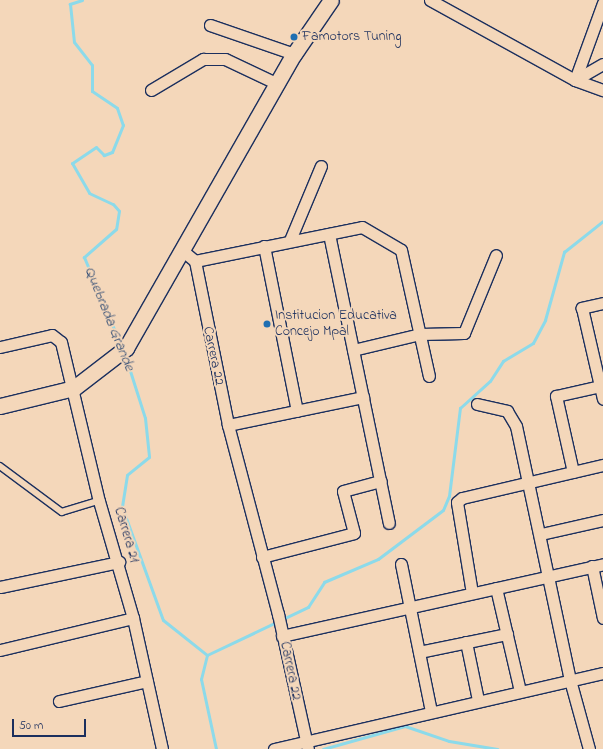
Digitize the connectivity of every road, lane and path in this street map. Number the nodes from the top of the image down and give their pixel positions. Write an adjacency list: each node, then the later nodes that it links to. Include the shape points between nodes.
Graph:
1 (331, 0): 5 (main road)
2 (430, 0): 7 (street)
3 (603, 3): 7 (street)
4 (210, 25): 5 (street)
5 (294, 54): 8 (main road)
6 (603, 64): 7 (street)
7 (575, 80): 10 (street)
8 (278, 84): 9 (street, via 225,59 203,59); 15 (main road)
9 (151, 90)
10 (603, 90)
11 (321, 166): 13 (street)
12 (329, 234): 13 (street); 19 (street, via 362,227 402,250); 21 (street)
13 (290, 240): 14 (street)
14 (264, 246): 17 (street); 29 (street)
15 (183, 251): 17 (street); 24 (main road, via 122,351)
16 (496, 255): 19 (street, via 464,333)
17 (195, 261): 30 (street, Carrera 22)
18 (603, 303): 23 (street, via 582,308)
19 (420, 334): 21 (street); 22 (street)
20 (0, 347): 24 (street, Carrera 21, via 52,335 61,342)
21 (353, 350): 25 (street)
22 (429, 376)
23 (600, 386): 26 (street); 33 (street, via 556,396)
24 (74, 388): 28 (main road); 36 (street, Carrera 21)
25 (363, 397): 29 (street); 34 (street)
26 (603, 399)
27 (477, 404): 35 (street, via 510,414)
28 (0, 406)
29 (297, 411): 30 (street)
30 (228, 425): 40 (street, Carrera 22)
31 (603, 465): 33 (street)
32 (0, 466): 36 (lane, via 62,512)
33 (573, 472): 35 (street)
34 (381, 481): 38 (street); 40 (street, via 343,491 354,533)
35 (529, 482): 39 (street); 47 (street, via 457,502)
36 (99, 501): 41 (street, Carrera 21)
37 (603, 520): 39 (street)
38 (389, 524)
39 (541, 534): 44 (street)
40 (262, 557): 51 (street, Carrera 22)
41 (119, 562): 45 (street); 49 (street, Carrera 21)
42 (401, 564): 48 (street)
43 (597, 565): 44 (street); 50 (street)
44 (549, 576): 46 (street); 57 (street)
45 (0, 588)
46 (496, 588): 47 (street); 52 (street)
47 (472, 593): 48 (street)
48 (410, 607): 51 (street); 55 (street)
49 (133, 618): 54 (street); 58 (street, Carrera 21)
50 (603, 618)
51 (282, 631): 63 (street, Carrera 22)
52 (507, 634): 53 (street); 59 (street)
53 (466, 642): 55 (street); 60 (street)
54 (0, 650)
55 (419, 652): 62 (street)
56 (603, 673): 57 (street)
57 (570, 680): 59 (street); 66 (street)
58 (148, 681): 61 (street); 64 (street, Carrera 21)
59 (520, 691): 60 (street)
60 (478, 700): 62 (street)
61 (58, 701)
62 (430, 711): 63 (street)
63 (307, 744): 65 (street)
64 (162, 749)
65 (274, 749)
66 (589, 749)

